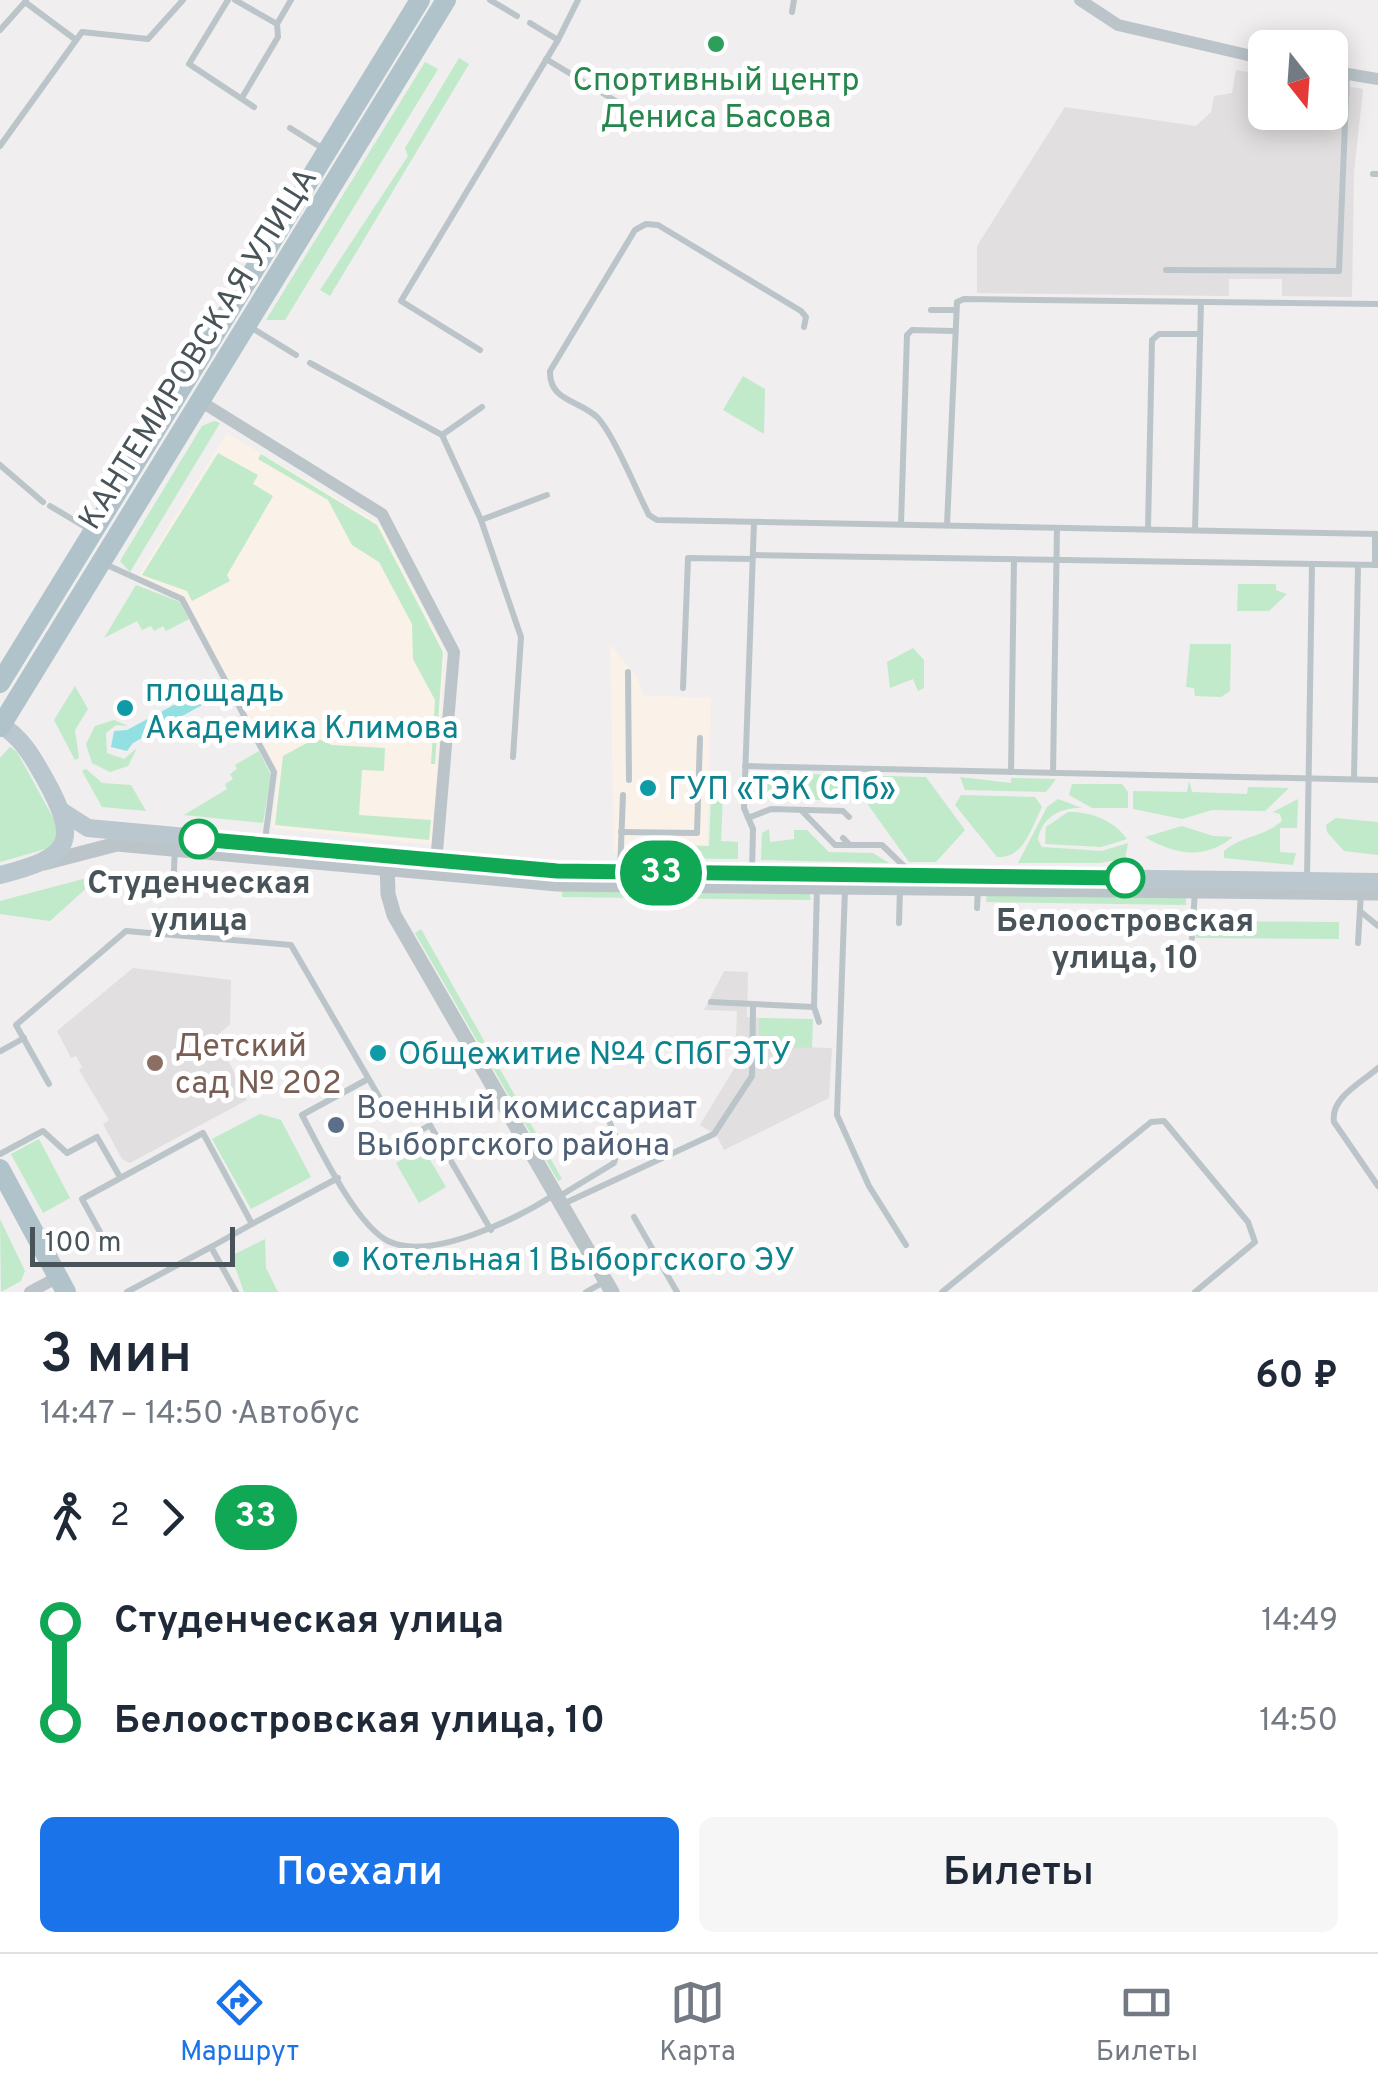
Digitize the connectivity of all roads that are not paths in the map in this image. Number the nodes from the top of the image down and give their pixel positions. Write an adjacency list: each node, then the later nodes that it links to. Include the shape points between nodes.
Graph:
1 (182, 0): 17 (lane, via 148,40 88,30)
2 (228, 0): 23 (lane, via 189,64)
3 (235, 0): 15 (lane)
4 (292, 0): 15 (lane)
5 (420, 0): 29 (main road, КАНТЕМИРОВСКАЯ УЛИЦА)
6 (446, 0): 35 (main road, КАНТЕМИРОВСКАЯ УЛИЦА)
7 (490, 0): 13 (lane)
8 (578, 0): 18 (lane)
9 (794, 0): 12 (lane)
10 (1080, 0): 19 (street, via 1118,25)
11 (26, 1): 16 (lane); 17 (lane)
12 (792, 12)
13 (517, 16)
14 (530, 23): 18 (lane)
15 (277, 24): 23 (lane, via 278,38)
16 (0, 30)
17 (76, 40): 28 (lane)
18 (558, 40): 20 (lane)
19 (1248, 56)
20 (546, 60): 24 (lane); 39 (lane, via 401,301)
21 (1348, 74): 22 (street)
22 (1378, 79)
23 (243, 96): 25 (lane)
24 (619, 103)
25 (254, 106)
26 (290, 128): 29 (lane)
27 (1344, 130): 30 (lane, via 1339,271)
28 (0, 146)
29 (328, 151): 54 (main road, КАНТЕМИРОВСКАЯ УЛИЦА)
30 (1166, 270)
31 (1201, 302): 32 (lane); 34 (lane, via 964,299); 38 (lane)
32 (1378, 304)
33 (931, 310): 34 (lane)
34 (953, 310): 37 (lane)
35 (246, 325): 40 (lane); 42 (main road, КАНТЕМИРОВСКАЯ УЛИЦА)
36 (804, 327): 48 (lane, via 801,311 658,225 646,224 635,230 550,371 557,394 598,418 656,520)
37 (953, 331): 49 (lane, via 907,335); 50 (lane)
38 (1200, 334): 52 (lane, via 1159,334 1152,340); 53 (lane)
39 (480, 350)
40 (296, 355)
41 (310, 363): 44 (lane)
42 (200, 401): 59 (main road, КАНТЕМИРОВСКАЯ УЛИЦА); 88 (street, via 382,514 454,652)
43 (482, 407): 44 (lane)
44 (442, 435): 47 (lane)
45 (0, 466): 54 (lane)
46 (548, 495): 47 (lane)
47 (482, 520): 68 (lane, via 522,636)
48 (754, 522): 49 (lane); 56 (lane)
49 (901, 524): 50 (lane)
50 (947, 525): 51 (lane)
51 (1057, 528): 52 (lane); 58 (lane)
52 (1148, 529): 53 (lane)
53 (1195, 530): 55 (lane)
54 (93, 531): 64 (main road, КАНТЕМИРОВСКАЯ УЛИЦА)
55 (1377, 534): 62 (lane)
56 (752, 557): 57 (lane); 65 (lane, via 688,558); 69 (lane)
57 (1014, 559): 58 (lane); 70 (lane)
58 (1057, 560): 60 (lane); 71 (lane)
59 (102, 562): 66 (main road, КАНТЕМИРОВСКАЯ УЛИЦА); 87 (lane, via 182,598 274,772)
60 (1312, 564): 61 (lane); 72 (lane)
61 (1358, 565): 62 (lane); 73 (lane)
62 (1377, 565)
63 (628, 672): 74 (lane)
64 (0, 683)
65 (683, 688)
66 (0, 725): 78 (main road, via 26,744)
67 (700, 738): 81 (lane, via 697,833)
68 (513, 757)
69 (745, 766): 70 (lane); 80 (lane)
70 (1010, 772): 71 (lane)
71 (1053, 772): 72 (lane)
72 (1308, 778): 73 (lane); 95 (lane)
73 (1354, 779): 75 (lane)
74 (629, 780)
75 (1378, 780)
76 (622, 795): 81 (lane)
77 (800, 810): 79 (lane); 80 (lane, via 771,809); 85 (lane, via 835,845)
78 (64, 812): 84 (main road, via 88,828); 89 (main road, via 66,838)
79 (848, 816)
80 (748, 818): 93 (lane)
81 (621, 832): 91 (lane)
82 (843, 838): 85 (lane)
83 (870, 838): 86 (lane)
84 (176, 843): 87 (main road); 89 (street, via 117,844); 101 (lane)
85 (850, 845): 86 (lane)
86 (877, 845): 94 (lane)
87 (264, 852): 90 (main road)
88 (436, 863): 90 (main road); 91 (main road)
89 (40, 864): 92 (main road)
90 (387, 864): 93 (street, via 557,884); 128 (street, via 394,915)
91 (620, 873): 93 (main road)
92 (0, 875)
93 (752, 880): 96 (main road)
94 (904, 880): 97 (main road); 98 (main road); 105 (lane)
95 (1306, 880): 99 (main road); 100 (main road)
96 (817, 882): 97 (main road); 112 (lane)
97 (845, 882): 133 (lane, via 837,1115 869,1186)
98 (978, 883): 99 (main road); 102 (lane)
99 (1195, 885): 100 (street); 108 (lane)
100 (1370, 887): 103 (lane)
101 (172, 891)
102 (978, 908)
103 (1360, 911): 106 (lane); 109 (lane)
104 (170, 920): 107 (lane)
105 (900, 922)
106 (1378, 926)
107 (170, 934): 114 (lane, via 126,930 16,1024); 117 (lane, via 291,945)
108 (1192, 938)
109 (1358, 943)
110 (711, 1002): 111 (lane)
111 (753, 1006): 112 (lane); 128 (lane, via 752,1076 714,1134)
112 (814, 1007): 113 (lane)
113 (818, 1022)
114 (24, 1038): 115 (lane); 118 (lane)
115 (1, 1051)
116 (1378, 1068): 127 (lane, via 1332,1112)
117 (368, 1079): 119 (lane); 125 (lane, via 302,1115)
118 (49, 1084)
119 (384, 1107)
120 (606, 1114): 128 (lane, via 618,1144 614,1163)
121 (399, 1143): 131 (lane, via 430,1125)
122 (0, 1154): 124 (lane, via 43,1132 67,1153 98,1137)
123 (0, 1169): 135 (main road)
124 (120, 1177): 130 (lane, via 203,1133); 132 (lane, via 82,1199)
125 (338, 1178): 130 (lane); 131 (lane, via 374,1231 390,1242 416,1246)
126 (0, 1186): 135 (main road)
127 (1378, 1186)
128 (558, 1199): 131 (lane); 136 (street)
129 (634, 1217): 142 (lane)
130 (252, 1224): 134 (lane)
131 (491, 1230)
132 (100, 1232)
133 (906, 1245)
134 (211, 1248): 139 (lane); 140 (lane)
135 (58, 1285): 138 (street)
136 (609, 1286): 141 (lane)
137 (1197, 1291): 143 (lane, via 1255,1242 1248,1222 1164,1121 1151,1122)
138 (30, 1292)
139 (127, 1292)
140 (236, 1292)
141 (586, 1292)
142 (676, 1292)
143 (942, 1292)

